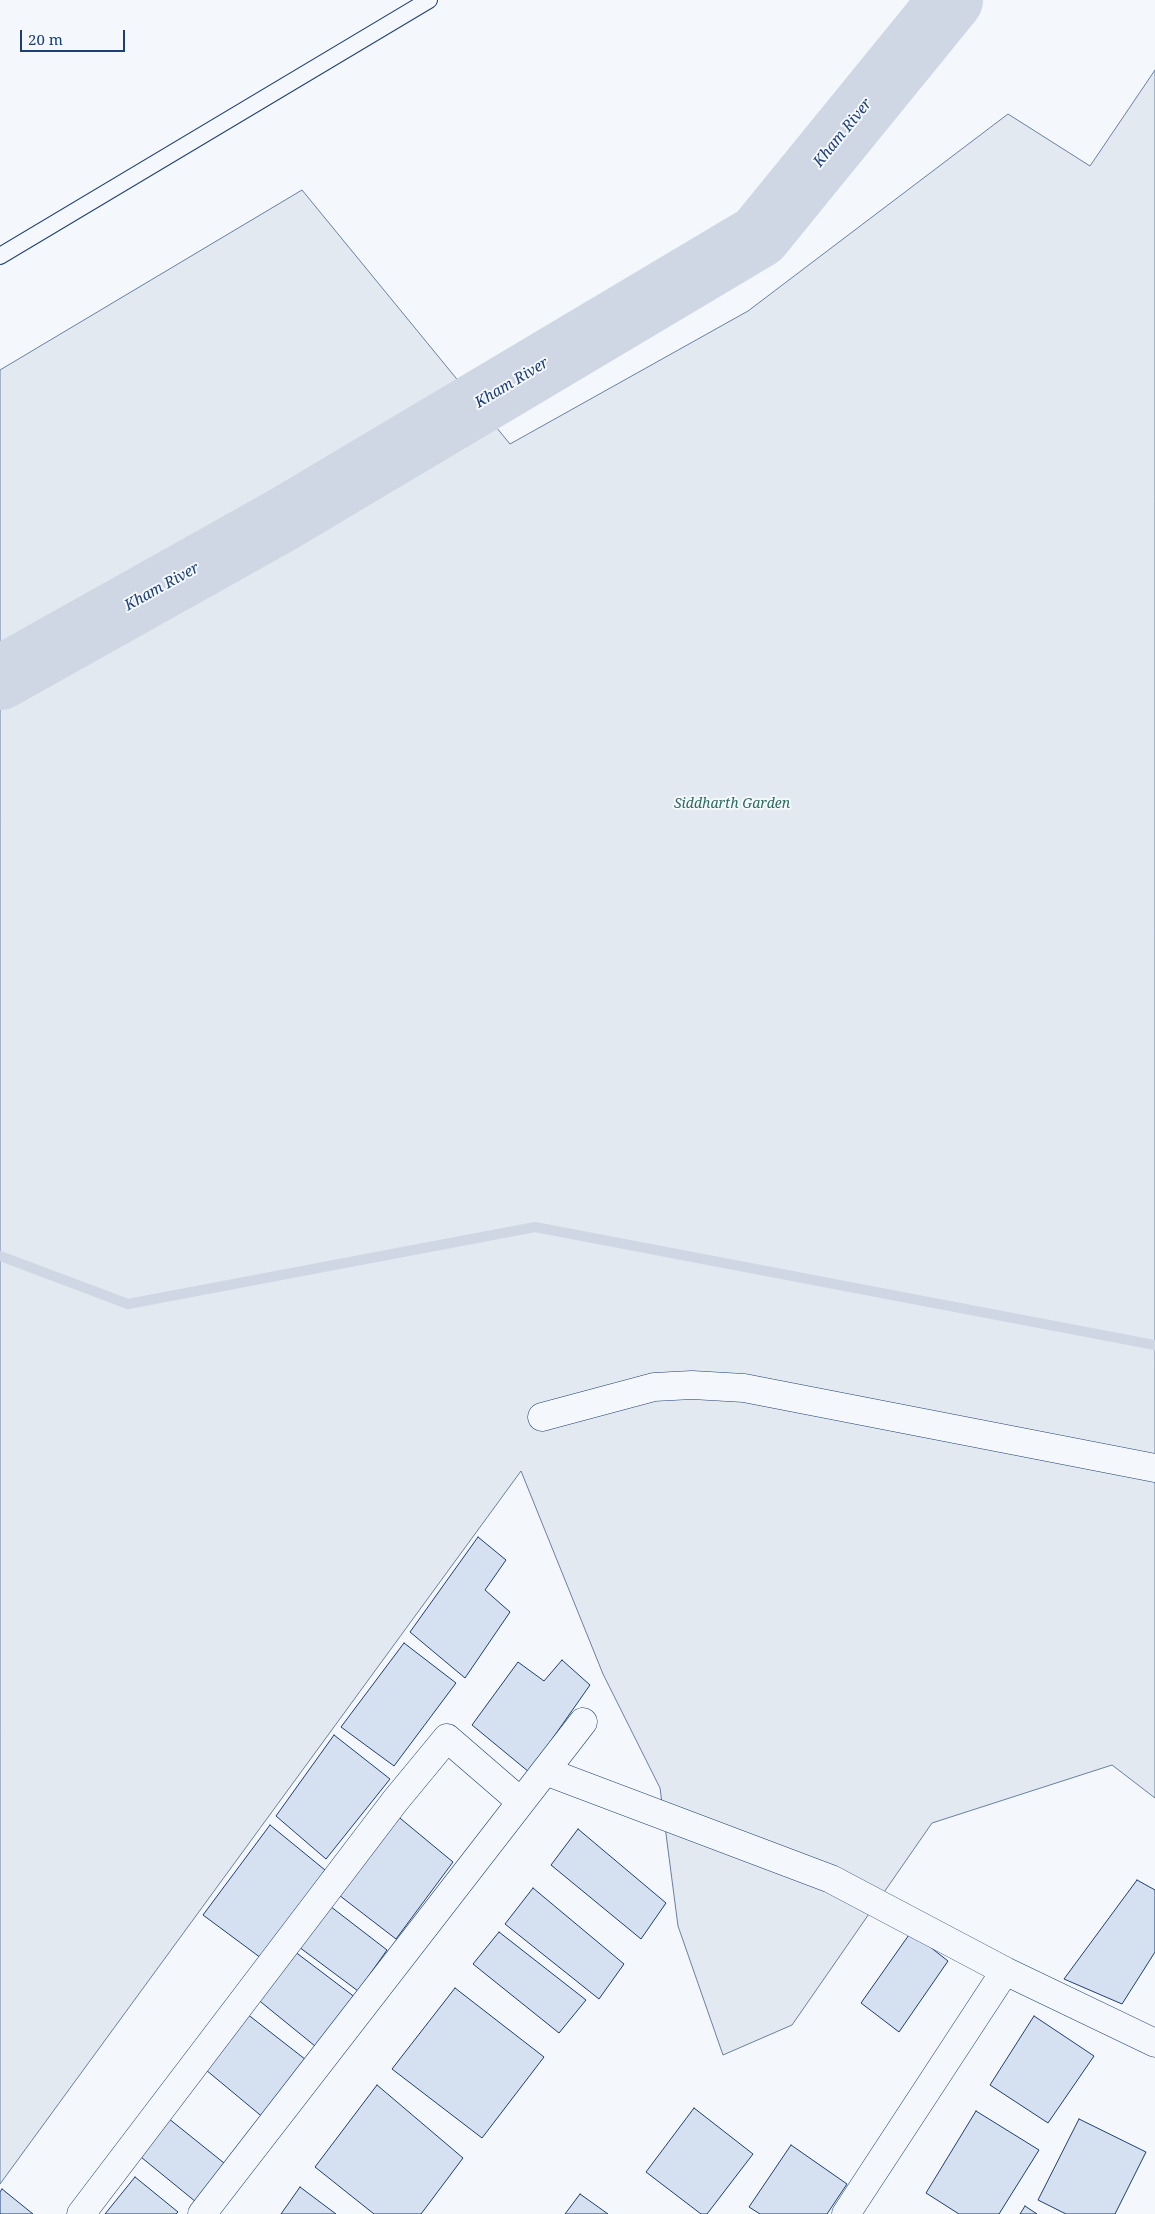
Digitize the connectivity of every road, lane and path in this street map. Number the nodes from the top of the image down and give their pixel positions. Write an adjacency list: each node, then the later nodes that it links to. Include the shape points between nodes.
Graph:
1 (429, 0): 2 (lane)
2 (0, 256)
3 (542, 1416): 4 (street, via 654,1387 744,1388)
4 (1155, 1468)
5 (583, 1722): 6 (street)
6 (545, 1771): 7 (street); 8 (street, via 831,1879)
7 (521, 1802): 10 (street, via 447,1738 395,1801); 11 (street)
8 (1005, 1971): 9 (street); 12 (street)
9 (1155, 2043)
10 (81, 2214)
11 (202, 2214)
12 (846, 2214)

